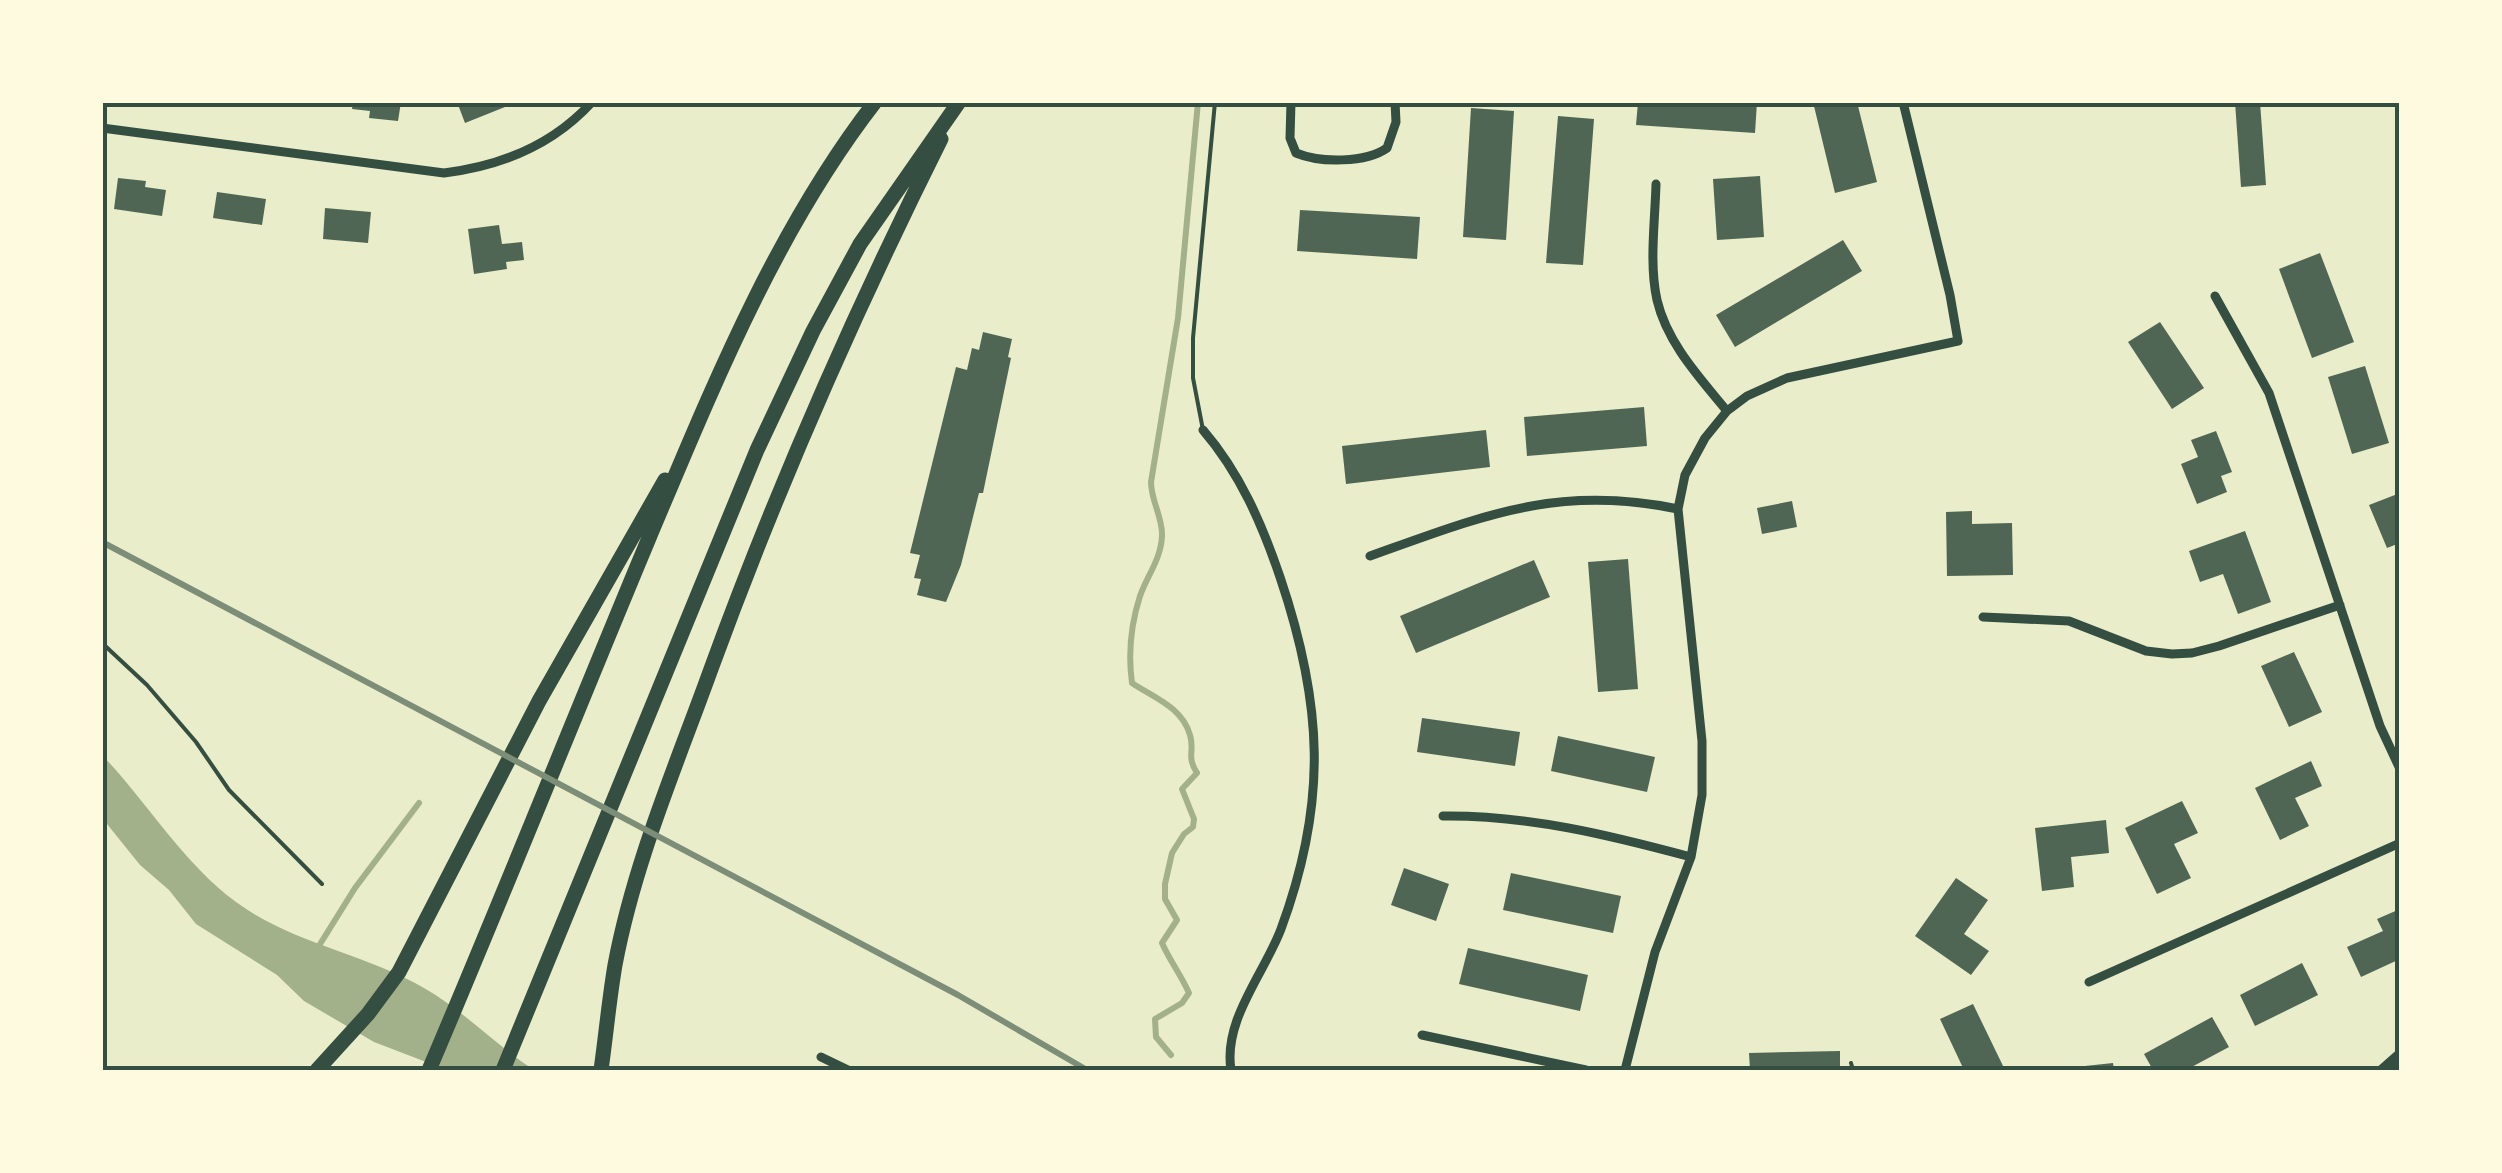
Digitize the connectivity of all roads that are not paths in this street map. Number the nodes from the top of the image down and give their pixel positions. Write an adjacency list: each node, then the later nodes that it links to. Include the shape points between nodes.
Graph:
1 (592, 102): 8 (street, via 527,151 444,173)
2 (876, 102): 12 (highway, via 806,208)
3 (959, 102): 29 (highway, via 860,244 813,331 757,450); 30 (highway, via 843,345 665,793 615,965)
4 (1215, 102): 13 (lane, via 1192,378)
5 (1291, 102): 6 (street, via 1296,152 1357,158 1387,148)
6 (1395, 102)
7 (1903, 102): 11 (street, via 1958,342 1787,378)
8 (102, 128)
9 (1656, 184): 11 (street, via 1658,301 1689,364)
10 (2215, 296): 16 (street, via 2268,393)
11 (1727, 411): 14 (street, via 1692,458)
12 (699, 420): 27 (highway, via 538,700 408,954 378,1000); 28 (highway)
13 (1203, 430): 32 (street, via 1266,534 1304,653 1316,743 1313,796 1292,897 1234,1025)
14 (1678, 509): 15 (street, via 1608,499 1538,502); 21 (street, via 1702,742 1702,795)
15 (1370, 556)
16 (2340, 606): 17 (street, via 2172,654 2146,651 2069,621); 18 (street)
17 (1983, 617)
18 (2400, 770)
19 (1443, 816): 21 (street, via 1536,821)
20 (2400, 844): 22 (street)
21 (1691, 856): 34 (street, via 1654,952)
22 (2089, 982)
23 (1422, 1036): 33 (street)
24 (2400, 1055): 36 (main road)
25 (821, 1057): 31 (street)
26 (1851, 1062): 35 (lane)
27 (316, 1070)
28 (429, 1070)
29 (503, 1070)
30 (601, 1070)
31 (848, 1070)
32 (1231, 1070)
33 (1586, 1070)
34 (1625, 1070)
35 (1853, 1070)
36 (2383, 1070)

